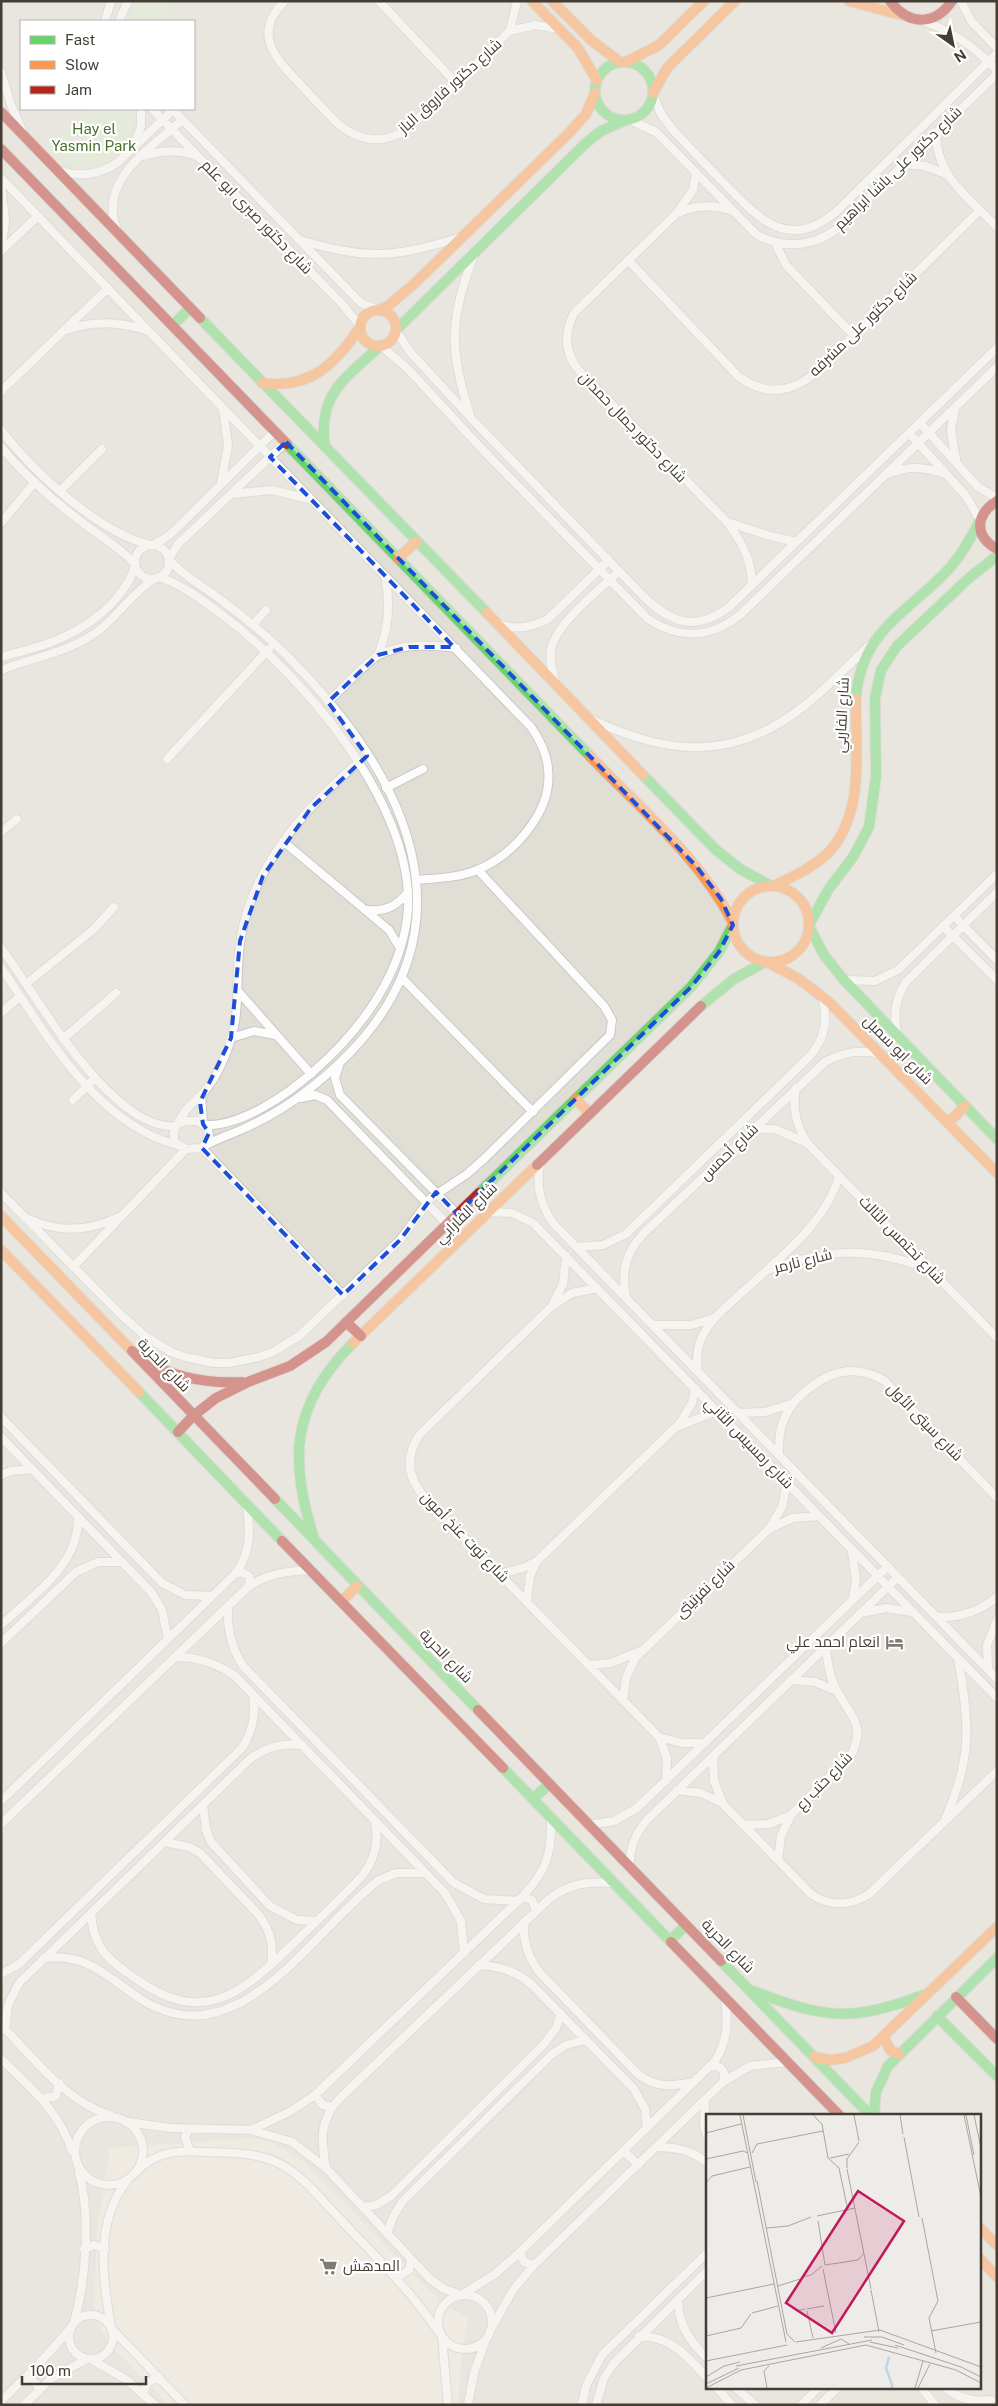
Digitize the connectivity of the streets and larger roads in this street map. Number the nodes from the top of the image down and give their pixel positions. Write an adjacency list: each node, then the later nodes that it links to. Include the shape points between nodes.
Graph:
1 (111, 1): 17 (street)
2 (128, 1): 18 (street)
3 (285, 1): 29 (street, شارع دكتور فاروق الباز, via 273,15 269,26 271,49 286,70 337,123 356,137 376,140 396,136 409,128)
4 (379, 1): 29 (street)
5 (517, 1): 21 (street, شارع دكتور فاروق الباز)
6 (532, 1): 20 (street)
7 (552, 1): 15 (street)
8 (562, 1): 15 (street)
9 (704, 1): 24 (street, via 659,45)
10 (735, 1): 31 (street, via 667,68)
11 (849, 1): 16 (street)
12 (890, 1): 16 (street)
13 (952, 1): 19 (street, via 942,14)
14 (961, 1): 22 (street, via 971,21)
15 (564, 14): 24 (street, via 592,41)
16 (902, 15): 19 (street)
17 (105, 20)
18 (120, 20)
19 (922, 21): 25 (street, via 964,40)
20 (559, 29): 21 (street, شارع دكتور فاروق الباز, via 535,25); 28 (street, via 589,61)
21 (510, 31): 29 (street, شارع دكتور فاروق الباز)
22 (997, 48)
23 (997, 53): 25 (street, شارع دكتور على باشا ابراهيم)
24 (623, 62): 28 (street, via 606,68); 31 (street, via 641,67 646,72 651,79)
25 (988, 62): 27 (street); 57 (street, شارع دكتور على باشا ابراهيم, via 828,219)
26 (1, 72): 41 (street)
27 (997, 72): 40 (street, شارع دكتور على باشا ابراهيم)
28 (597, 81): 30 (street)
29 (456, 83)
30 (595, 93): 38 (street, via 605,113); 59 (street, via 592,104 578,124)
31 (653, 95): 38 (street, via 642,114); 57 (street, شارع دكتور على باشا ابراهيم, via 673,130 758,217 780,228)
32 (141, 110): 42 (street, via 141,126)
33 (153, 110): 36 (street, شارع دكتور صبرى ابو علم)
34 (172, 110): 36 (street); 37 (street, شارع دكتور صبرى ابو علم)
35 (1, 112): 41 (street)
36 (163, 120): 39 (street, شارع دكتور صبرى ابو علم); 42 (street)
37 (182, 120): 39 (street); 60 (street, شارع دكتور صبرى ابو علم)
38 (627, 120): 48 (street, شارع دكتور على باشا ابراهيم, via 656,132); 63 (street, via 609,126 593,137)
39 (172, 129): 44 (street); 45 (street, شارع دكتور صبرى ابو علم)
40 (936, 132): 46 (street, شارع دكتور على باشا ابراهيم); 49 (street, via 938,154)
41 (26, 138): 47 (street)
42 (133, 148): 47 (street, via 94,174)
43 (1, 149): 69 (street)
44 (142, 156): 45 (street, via 172,151); 58 (street, via 115,190 112,213)
45 (200, 158): 70 (street, شارع دكتور صبرى ابو علم, via 343,305)
46 (903, 164): 49 (street, via 925,166); 62 (street, شارع دكتور على باشا ابراهيم, via 837,229)
47 (58, 171): 58 (street)
48 (696, 173): 52 (street, شارع دكتور على باشا ابراهيم); 54 (street, شارع دكتور جمال حمدان, via 693,190)
49 (946, 174): 53 (street)
50 (1, 178): 55 (street)
51 (1, 183): 64 (street, via 5,221)
52 (732, 210): 54 (street, شارع دكتور جمال حمدان, via 698,206); 61 (street, شارع دكتور على باشا ابراهيم, via 757,235)
53 (980, 210): 56 (street); 74 (street, شارع دكتور على مشرفه)
54 (676, 214): 65 (street, شارع دكتور جمال حمدان)
55 (38, 216): 64 (street); 66 (street)
56 (997, 227)
57 (804, 229): 62 (street)
58 (120, 236): 67 (street)
59 (463, 236): 60 (street, via 419,250 381,255 342,252); 68 (street, via 397,300)
60 (299, 240): 68 (street, شارع دكتور صبرى ابو علم, via 361,303)
61 (775, 243): 62 (street, شارع دكتور على باشا ابراهيم); 74 (street, via 786,265)
62 (806, 244)
63 (476, 250): 71 (street); 82 (street, via 463,284 454,326 456,370)
64 (1, 251)
65 (628, 260): 74 (street, شارع دكتور على مشرفه, via 738,376 761,389 779,391 796,387 814,374); 108 (street, شارع دكتور جمال حمدان, via 574,313 566,340 570,359)
66 (108, 288): 72 (street); 73 (street)
67 (190, 308): 69 (street); 78 (street)
68 (379, 310): 70 (street, via 364,316); 71 (street, via 394,319)
69 (172, 325): 85 (street)
70 (360, 327): 75 (street, via 368,344); 78 (street, via 343,352 316,375 286,386)
71 (396, 331): 75 (street, via 391,341); 82 (street)
72 (63, 332): 73 (street, via 76,326 105,322 127,324); 79 (street)
73 (149, 332): 81 (street)
74 (853, 335)
75 (381, 346): 92 (street, via 342,382 327,401 322,424); 118 (street, via 406,368)
76 (997, 348): 83 (street)
77 (997, 367): 80 (street)
78 (262, 383): 92 (street)
79 (1, 391)
80 (956, 406): 87 (street); 95 (street, via 951,442)
81 (223, 407): 90 (street); 100 (street, via 228,445)
82 (470, 417): 116 (street)
83 (920, 423): 86 (street); 87 (street)
84 (1, 430): 98 (street)
85 (275, 431): 88 (street); 90 (street)
86 (909, 433): 89 (street); 110 (street)
87 (929, 433): 89 (street); 95 (street)
88 (286, 442): 94 (street); 114 (street)
89 (918, 443): 96 (street); 97 (street)
90 (259, 446): 94 (street); 100 (street)
91 (1, 447): 99 (street)
92 (325, 448): 109 (street)
93 (102, 449): 102 (street)
94 (270, 457): 103 (street); 105 (street)
95 (957, 465): 104 (street, via 984,492)
96 (947, 474): 97 (street, via 922,467); 106 (street, via 966,496)
97 (884, 476): 126 (street)
98 (50, 481): 101 (street); 102 (street)
99 (35, 482): 101 (street); 107 (street)
100 (220, 486): 111 (street, via 170,535)
101 (43, 489): 117 (street)
102 (61, 490): 111 (street, via 108,528)
103 (230, 494): 105 (street, via 272,490); 115 (street, via 178,544)
104 (997, 499): 106 (street, شارع الفاربي, via 986,508)
105 (312, 500): 120 (street)
106 (980, 521): 112 (street, via 982,536); 129 (street, شارع الفاربي, via 957,559)
107 (1, 522)
108 (727, 522): 110 (street, شارع دكتور جمال حمدان); 123 (street, شارع دكتور جمال حمدان, via 745,549 751,566)
109 (416, 542): 114 (street); 127 (street)
110 (796, 542): 123 (street)
111 (151, 545): 115 (street, via 161,548); 117 (street, via 140,550)
112 (997, 549)
113 (997, 556): 161 (street, via 897,646 881,670 875,698 876,776 869,826)
114 (398, 558): 159 (street, via 706,877)
115 (169, 559): 121 (street, via 167,570); 128 (street, via 186,576)
116 (609, 560): 118 (street); 119 (street)
117 (135, 565): 121 (street, via 140,575); 131 (street, via 123,591 97,617 61,638)
118 (599, 570): 122 (street); 127 (street, via 557,612 539,624 518,628)
119 (619, 571): 122 (street); 124 (street, via 656,608 681,621 718,616)
120 (384, 574): 132 (street); 134 (street, via 388,618)
121 (157, 578): 133 (street, via 177,584 201,599); 136 (street, via 141,588 96,632 68,649)
122 (609, 580): 126 (street, via 648,619 671,631 709,632); 138 (street, via 567,621 554,639 550,661)
123 (752, 584): 124 (street)
124 (732, 604): 126 (street)
125 (266, 610): 128 (street)
126 (741, 614)
127 (493, 622): 138 (street)
128 (253, 625): 130 (street)
129 (876, 640): 140 (street, via 804,706 769,729 729,743 666,746 624,735); 153 (street, شارع الفاربي, via 863,662 857,687 854,792 850,819 828,854 804,871)
130 (274, 644): 133 (street); 139 (street)
131 (34, 648): 135 (street); 136 (street)
132 (456, 648): 134 (street, via 417,646); 150 (street, via 531,727 546,755 549,771 546,792 534,820 515,843)
133 (266, 652): 141 (street); 142 (street, via 318,708)
134 (378, 655): 139 (street)
135 (1, 657)
136 (37, 659): 137 (street)
137 (1, 670)
138 (557, 686): 140 (street)
139 (328, 702): 144 (street)
140 (587, 718): 153 (street, via 721,855 740,870)
141 (167, 759)
142 (358, 763): 148 (street, via 383,807); 149 (street, via 311,808)
143 (423, 769): 144 (street)
144 (386, 788): 147 (street)
145 (17, 819): 146 (street)
146 (1, 832)
147 (406, 836): 148 (street); 152 (street)
148 (396, 839): 154 (street)
149 (284, 842): 157 (street); 173 (street, via 262,876 246,917 240,941)
150 (478, 870): 152 (street, via 454,877); 197 (street, via 604,1006 612,1020 606,1042)
151 (997, 874): 158 (street)
152 (417, 880): 169 (street, via 417,926)
153 (772, 886): 159 (street, via 744,896 734,913); 161 (street, via 783,888 799,898 805,906)
154 (408, 892): 157 (street, via 386,909); 165 (street, via 407,920)
155 (997, 892): 160 (street)
156 (114, 907): 172 (street, via 94,929)
157 (367, 910): 165 (street, via 389,930)
158 (954, 916): 160 (street); 162 (street)
159 (733, 924): 167 (street, via 742,949 757,960); 192 (street, شارع الفارابي, via 719,952 701,976)
160 (963, 925): 163 (street); 166 (street)
161 (809, 926): 167 (street, via 796,953 777,962); 170 (street, شارع ابو سمبل, via 824,955)
162 (943, 926): 163 (street); 170 (street, via 908,961 887,976 862,982)
163 (952, 936): 171 (street); 181 (street, via 899,992 895,1005)
164 (1, 948): 172 (street)
165 (400, 948): 178 (street, via 387,980)
166 (997, 960)
167 (766, 962): 176 (street, شارع ابو سمبل, via 799,979); 198 (street, شارع الفارابي, via 734,979 706,1001)
168 (1, 967): 175 (street)
169 (402, 978): 179 (street); 197 (street)
170 (844, 980): 181 (street, شارع ابو سمبل)
171 (997, 980)
172 (26, 984): 183 (street)
173 (237, 990): 180 (street); 182 (street)
174 (116, 993): 183 (street)
175 (20, 996): 177 (street); 188 (street, via 50,1041)
176 (822, 996): 184 (street, شارع ابو سمبل); 211 (street, شارع أحمس, via 825,1028 817,1049)
177 (1, 1013)
178 (359, 1024): 179 (street); 186 (street)
179 (368, 1032): 185 (street)
180 (277, 1035): 182 (street, via 254,1031); 186 (street)
181 (898, 1036): 196 (street, شارع ابو سمبل)
182 (231, 1038): 191 (street, via 219,1068)
183 (63, 1039): 187 (street)
184 (881, 1054): 189 (street, شارع أحمس, via 858,1051 836,1056 818,1067); 199 (street, شارع ابو سمبل)
185 (343, 1060): 190 (street, via 336,1072); 195 (street)
186 (311, 1074): 200 (street, via 271,1102 226,1124)
187 (96, 1078): 188 (street); 201 (street, via 146,1120 160,1126)
188 (88, 1086): 193 (street); 206 (street, via 137,1128 152,1137)
189 (796, 1088): 202 (street, شارع أحمس); 205 (street, شارع تحتمس الثالث, via 796,1121)
190 (337, 1090): 194 (street, via 329,1094); 204 (street)
191 (201, 1095): 200 (street); 201 (street, via 186,1108)
192 (576, 1099): 198 (street); 219 (street, شارع الفارابي)
193 (73, 1100)
194 (327, 1100): 195 (street, via 322,1096 309,1096); 209 (street)
195 (292, 1102): 207 (street)
196 (965, 1106): 199 (street); 203 (street, شارع ابو سمبل)
197 (533, 1112): 216 (street, via 476,1166)
198 (590, 1114): 210 (street, شارع الفارابي)
199 (948, 1123): 212 (street, شارع ابو سمبل)
200 (204, 1124): 201 (street, via 192,1121); 207 (street, via 209,1138)
201 (177, 1125): 206 (street, via 173,1138)
202 (753, 1130): 205 (street, شارع تحتمس الثالث, via 775,1129); 214 (street, شارع أحمس)
203 (997, 1138)
204 (385, 1141): 209 (street); 216 (street)
205 (807, 1143): 213 (street, شارع تحتمس الثالث)
206 (178, 1145): 208 (street)
207 (203, 1147): 208 (street); 233 (street)
208 (186, 1149): 220 (street)
209 (376, 1150): 217 (street)
210 (540, 1163): 218 (street, شارع الفارابي); 223 (street, شارع رمسيس الثاني, via 539,1194)
211 (693, 1170): 214 (street); 226 (street, شارع أحمس, via 626,1234 604,1245)
212 (997, 1173)
213 (840, 1176): 230 (street, شارع تحتمس الثالث); 231 (street, شارع نارمر, via 824,1212)
214 (702, 1178): 234 (street, شارع أحمس, via 632,1247 623,1274)
215 (1, 1193): 222 (street)
216 (437, 1193): 217 (street); 219 (street)
217 (427, 1203): 224 (street); 233 (street, via 404,1236)
218 (488, 1212): 225 (street, شارع رمسيس الثاني, via 523,1217); 239 (street, شارع الفارابي)
219 (457, 1214): 224 (street, شارع الفارابي)
220 (123, 1215): 222 (street, via 90,1228 72,1229 54,1227); 229 (street)
221 (2, 1217): 241 (street, شارع الحرية)
222 (25, 1217): 229 (street)
223 (553, 1223): 225 (street, via 546,1226); 226 (street, شارع رمسيس الثاني)
224 (447, 1224): 237 (street, شارع الفارابي)
225 (543, 1233): 228 (street, شارع رمسيس الثاني)
226 (577, 1247): 234 (street, شارع رمسيس الثاني)
227 (1, 1250): 251 (street)
228 (566, 1256): 232 (street, شارع رمسيس الثاني); 235 (street, شارع توت عنخ أمون, via 563,1284)
229 (74, 1267): 233 (street, via 132,1326 157,1345 185,1357 214,1363 244,1361 280,1348 305,1332)
230 (930, 1270): 231 (street, شارع نارمر, via 877,1254 847,1252 819,1254); 240 (street, شارع تحتمس الثالث)
231 (764, 1271): 236 (street, شارع نارمر)
232 (597, 1288): 235 (street, شارع توت عنخ أمون, via 572,1293); 244 (street, شارع رمسيس الثاني)
233 (344, 1295)
234 (626, 1298): 238 (street, شارع رمسيس الثاني)
235 (551, 1308): 270 (street, شارع توت عنخ أمون, via 420,1434 409,1459 411,1477 420,1492)
236 (715, 1318): 238 (street, شارع نارمر, via 691,1325); 242 (street, شارع نارمر, via 700,1343)
237 (346, 1322): 239 (street); 243 (street, شارع الفارابي, via 309,1355)
238 (653, 1325): 242 (street, شارع رمسيس الثاني)
239 (360, 1336): 262 (street, شارع الفارابي, via 322,1380 308,1405 300,1433 296,1471 298,1490)
240 (997, 1338)
241 (132, 1353): 243 (street, شارع الفارابي, via 161,1371 178,1376 213,1382); 248 (street, شارع الحرية)
242 (697, 1370): 247 (street, شارع رمسيس الثاني)
243 (248, 1382): 248 (street, شارع الفارابي, via 216,1398)
244 (695, 1388): 246 (street, شارع رمسيس الثاني); 250 (street, via 689,1410)
245 (791, 1404): 247 (street, شارع سيتى الأول, via 765,1412); 253 (street, via 781,1428); 257 (street, شارع سيتى الأول, via 829,1375 853,1370 878,1376)
246 (717, 1411): 250 (street); 256 (street, شارع رمسيس الثاني)
247 (738, 1413): 253 (street, شارع رمسيس الثاني)
248 (193, 1416): 251 (street, شارع الفارابي); 262 (street, شارع الحرية)
249 (1, 1417): 274 (street)
250 (675, 1428): 264 (street)
251 (178, 1432): 258 (street)
252 (1, 1437): 254 (street)
253 (779, 1455): 266 (street, شارع رمسيس الثاني)
254 (32, 1469): 255 (street); 259 (street)
255 (1, 1475)
256 (787, 1483): 260 (street, شارع رمسيس الثاني); 261 (street, شارع نفرتيتى, via 782,1507)
257 (997, 1498)
258 (247, 1504): 268 (street); 269 (street, via 249,1543)
259 (78, 1516): 265 (street); 267 (street, via 72,1552)
260 (819, 1516): 261 (street, شارع نفرتيتى, via 793,1518); 263 (street, شارع رمسيس الثاني)
261 (769, 1529): 293 (street, شارع نفرتيتى)
262 (316, 1543): 275 (street, شارع الحرية)
263 (852, 1550): 271 (street, شارع رمسيس الثاني); 282 (street, via 856,1575)
264 (537, 1561): 270 (street); 281 (street, via 530,1576)
265 (122, 1562): 273 (street, via 98,1562); 278 (street)
266 (888, 1566): 271 (street); 272 (street, شارع رمسيس الثاني)
267 (59, 1569): 273 (street, via 67,1568 70,1572); 289 (street)
268 (312, 1570): 277 (street, via 281,1572); 283 (street)
269 (235, 1574): 277 (street, via 246,1574 250,1579); 279 (street)
270 (500, 1574): 281 (street, شارع توت عنخ أمون)
271 (878, 1576): 276 (street, شارع رمسيس الثاني); 282 (street)
272 (898, 1577): 276 (street); 287 (street, شارع رمسيس الثاني)
273 (68, 1578): 291 (street)
274 (162, 1583): 278 (street, via 159,1591); 279 (street, via 186,1595)
275 (357, 1586): 283 (street); 319 (street, شارع الحرية)
276 (888, 1586): 285 (street, شارع رمسيس الثاني); 286 (street)
277 (248, 1587): 284 (street)
278 (152, 1593): 290 (street, via 162,1610)
279 (212, 1596): 290 (street)
280 (997, 1597): 287 (street, via 971,1613)
281 (526, 1600): 296 (street, شارع توت عنخ أمون)
282 (852, 1600): 304 (street)
283 (342, 1601): 323 (street)
284 (228, 1606): 294 (street); 297 (street, via 232,1646)
285 (914, 1612): 286 (street, via 886,1608); 295 (street, شارع رمسيس الثاني)
286 (860, 1613): 292 (street)
287 (937, 1617): 298 (street, شارع رمسيس الثاني)
288 (997, 1620): 298 (street, via 987,1645)
289 (1, 1625)
290 (168, 1640): 314 (street)
291 (1, 1644)
292 (826, 1646): 301 (street); 302 (street, شارع حتب رع, via 829,1669)
293 (642, 1650): 296 (street, شارع نفرتيتى, via 622,1660); 306 (street, شارع نفرتيتى, via 630,1668)
294 (175, 1658): 299 (street, via 201,1659); 317 (street)
295 (958, 1658): 305 (street, شارع رمسيس الثاني); 331 (street, via 968,1736 961,1780)
296 (589, 1665): 306 (street, شارع توت عنخ أمون)
297 (243, 1666): 299 (street, via 236,1668); 316 (street)
298 (988, 1669): 300 (street, شارع رمسيس الثاني)
299 (234, 1675): 303 (street)
300 (997, 1678)
301 (791, 1680): 302 (street, via 815,1682); 307 (street)
302 (837, 1691): 328 (street, شارع حتب رع, via 855,1717 856,1746 851,1755)
303 (253, 1695): 310 (street); 311 (street, via 253,1723)
304 (754, 1696): 307 (street); 309 (street)
305 (997, 1698)
306 (623, 1700): 308 (street, شارع توت عنخ أمون)
307 (764, 1706): 312 (street)
308 (659, 1737): 309 (street, via 682,1743); 318 (street, شارع توت عنخ أمون, via 666,1758)
309 (705, 1743): 318 (street)
310 (302, 1745): 313 (street, via 270,1748); 320 (street)
311 (242, 1748): 313 (street, via 249,1751); 336 (street)
312 (712, 1756): 321 (street); 325 (street, via 714,1781)
313 (251, 1758): 326 (street)
314 (38, 1765): 317 (street); 324 (street)
315 (997, 1770): 331 (street)
316 (349, 1776): 320 (street); 344 (street)
317 (50, 1777): 332 (street)
318 (666, 1781): 322 (street)
319 (549, 1784): 323 (street); 333 (street, شارع الحرية)
320 (340, 1785): 330 (street)
321 (677, 1790): 325 (street, via 701,1793); 327 (street)
322 (650, 1795): 327 (street, via 652,1803); 333 (street, via 627,1816 601,1825)
323 (533, 1798): 329 (street)
324 (1, 1801)
325 (724, 1804): 334 (street)
326 (202, 1805): 335 (street); 337 (street, via 206,1830)
327 (660, 1806): 341 (street, via 635,1837)
328 (791, 1815): 334 (street, شارع حتب رع, via 769,1824); 339 (street, شارع حتب رع, via 781,1836)
329 (551, 1817): 345 (street); 348 (street, via 546,1862 534,1884)
330 (376, 1821): 342 (street); 343 (street, via 377,1845)
331 (945, 1821): 339 (street, via 868,1895 850,1903 830,1904 820,1900)
332 (1, 1824)
333 (589, 1825): 341 (street, شارع الحرية)
334 (744, 1825): 339 (street)
335 (165, 1842): 338 (street); 340 (street, via 189,1847)
336 (140, 1847): 338 (street); 362 (street)
337 (219, 1852): 340 (street, via 211,1856); 349 (street)
338 (149, 1857): 351 (street)
339 (778, 1859)
340 (209, 1862): 352 (street)
341 (630, 1867): 355 (street, شارع الحرية)
342 (425, 1872): 346 (street, via 396,1873); 347 (street)
343 (362, 1876): 346 (street, via 370,1880); 353 (street)
344 (454, 1883): 347 (street, via 452,1891); 348 (street, via 484,1899 501,1902)
345 (615, 1883): 350 (street, via 584,1882 571,1886 559,1891); 357 (street)
346 (371, 1886): 375 (street, via 267,1986)
347 (445, 1893): 358 (street, via 461,1921)
348 (520, 1899): 350 (street, via 532,1900); 358 (street)
349 (270, 1906): 352 (street, via 266,1914); 353 (street, via 297,1920)
350 (536, 1910): 354 (street)
351 (90, 1913): 359 (street); 360 (street, via 94,1937)
352 (260, 1915): 363 (street, via 272,1939)
353 (317, 1921): 363 (street)
354 (524, 1922): 364 (street); 367 (street, via 527,1949)
355 (686, 1925): 357 (street); 370 (street, شارع الحرية)
356 (997, 1927): 371 (street)
357 (671, 1940): 374 (street)
358 (464, 1953): 393 (street)
359 (44, 1958): 365 (street, via 66,1957); 366 (street)
360 (107, 1958): 365 (street); 373 (street, via 145,1985 173,1998 197,2003)
361 (997, 1958): 372 (street)
362 (19, 1964): 366 (street, via 21,1971); 368 (street)
363 (271, 1965): 373 (street, via 248,1984)
364 (479, 1965): 369 (street, via 507,1969); 396 (street)
365 (97, 1967): 375 (street, via 140,1999 170,2012 198,2016)
366 (28, 1973): 378 (street, via 12,1993)
367 (540, 1973): 369 (street); 388 (street)
368 (1, 1974)
369 (530, 1983): 376 (street)
370 (749, 1989): 371 (street, via 799,2009 839,2016 878,2011); 383 (street, شارع الحرية)
371 (929, 1993): 379 (street)
372 (956, 1997): 377 (street); 380 (street)
373 (222, 1998): 375 (street)
374 (725, 1998): 385 (street); 386 (street, via 726,2039)
375 (226, 2010)
376 (561, 2014): 381 (street); 416 (street, via 556,2028 544,2044 391,2196 376,2205)
377 (938, 2016): 382 (street); 387 (street)
378 (3, 2028): 391 (street)
379 (884, 2037): 382 (street, via 890,2050); 383 (street, via 862,2053 850,2057 825,2060)
380 (997, 2039)
381 (585, 2040): 392 (street); 418 (street, via 566,2045 551,2055 402,2202 392,2217)
382 (898, 2054): 399 (street, via 881,2078)
383 (814, 2057): 398 (street, شارع الحرية)
384 (1, 2059): 394 (street)
385 (787, 2062): 390 (street, via 750,2066); 397 (street)
386 (710, 2066): 389 (street); 390 (street, via 722,2070)
387 (997, 2076)
388 (644, 2079): 389 (street, via 661,2086); 392 (street, via 640,2088)
389 (694, 2082): 403 (street)
390 (723, 2082): 395 (street)
391 (59, 2084): 394 (street, via 56,2096); 400 (street, via 86,2104)
392 (634, 2089): 403 (street, via 644,2109)
393 (316, 2095): 396 (street, via 323,2105); 404 (street)
394 (42, 2099): 409 (street, via 62,2125)
395 (705, 2100): 405 (street); 406 (street)
396 (332, 2107): 413 (street, via 321,2136)
397 (838, 2114)
398 (869, 2114)
399 (874, 2114)
400 (117, 2118): 401 (street); 409 (street, via 106,2116 85,2126 76,2140)
401 (128, 2122): 402 (street); 414 (street, via 142,2140 144,2151)
402 (189, 2128): 404 (street); 407 (street, via 185,2137)
403 (647, 2128): 408 (street)
404 (251, 2130): 413 (street, via 292,2142)
405 (706, 2132)
406 (656, 2147): 410 (street, via 680,2149); 411 (street)
407 (190, 2151): 414 (street, via 163,2153); 428 (street, via 244,2154 280,2164 310,2188)
408 (624, 2151): 411 (street); 422 (street)
409 (74, 2157): 412 (street)
410 (706, 2162)
411 (638, 2164): 426 (street)
412 (78, 2168): 415 (street, via 85,2177 106,2186); 420 (street, via 84,2194)
413 (326, 2168): 416 (street)
414 (136, 2172): 415 (street)
415 (128, 2180): 421 (street, via 109,2214)
416 (363, 2207): 418 (street)
417 (980, 2228): 419 (street)
418 (387, 2234): 425 (street)
419 (997, 2245)
420 (84, 2248): 421 (street, via 94,2245); 432 (street, via 80,2299)
421 (104, 2249): 433 (street)
422 (520, 2252): 426 (street, via 524,2262); 430 (street, via 495,2274)
423 (706, 2254): 463 (street, via 602,2355 586,2386)
424 (980, 2259): 429 (street)
425 (411, 2260): 428 (street, via 405,2274); 430 (street, via 437,2284)
426 (534, 2266): 434 (street, via 513,2290)
427 (706, 2273): 431 (street)
428 (395, 2276): 435 (street)
429 (997, 2277)
430 (462, 2294): 434 (street, via 480,2299 486,2305 490,2313); 435 (street, via 452,2297 440,2309 438,2326)
431 (678, 2298): 436 (street); 438 (street, via 683,2327)
432 (73, 2324): 433 (street, via 93,2315 100,2316); 441 (street, via 69,2339 71,2346 80,2357); 443 (street)
433 (111, 2327): 441 (street, via 114,2341 108,2352 97,2359); 444 (street)
434 (490, 2331): 437 (street)
435 (441, 2336): 437 (street, via 448,2343 464,2349); 461 (street)
436 (639, 2336): 439 (street, via 658,2338); 464 (street, via 614,2362 604,2378)
437 (486, 2339): 462 (street)
438 (692, 2343): 439 (street, via 685,2345); 440 (street)
439 (682, 2352): 442 (street)
440 (706, 2357)
441 (88, 2359): 452 (street, via 63,2370); 453 (street, via 118,2374)
442 (706, 2377)
443 (26, 2378): 452 (street, via 36,2383); 457 (street)
444 (159, 2378): 453 (street, via 148,2382); 460 (street)
445 (717, 2388): 465 (street)
446 (736, 2388): 454 (street)
447 (818, 2388): 468 (street)
448 (837, 2388): 469 (street)
449 (922, 2388): 455 (street)
450 (942, 2388): 455 (street)
451 (945, 2388): 456 (street, via 970,2400)
452 (39, 2390): 458 (street)
453 (144, 2393): 459 (street)
454 (744, 2396): 466 (street); 467 (street)
455 (931, 2397): 470 (street)
456 (991, 2400)
457 (1, 2401)
458 (25, 2404)
459 (155, 2405)
460 (185, 2405)
461 (448, 2405)
462 (468, 2405)
463 (582, 2405)
464 (596, 2405)
465 (732, 2405)
466 (739, 2405)
467 (755, 2405)
468 (801, 2405)
469 (820, 2405)
470 (936, 2405)

